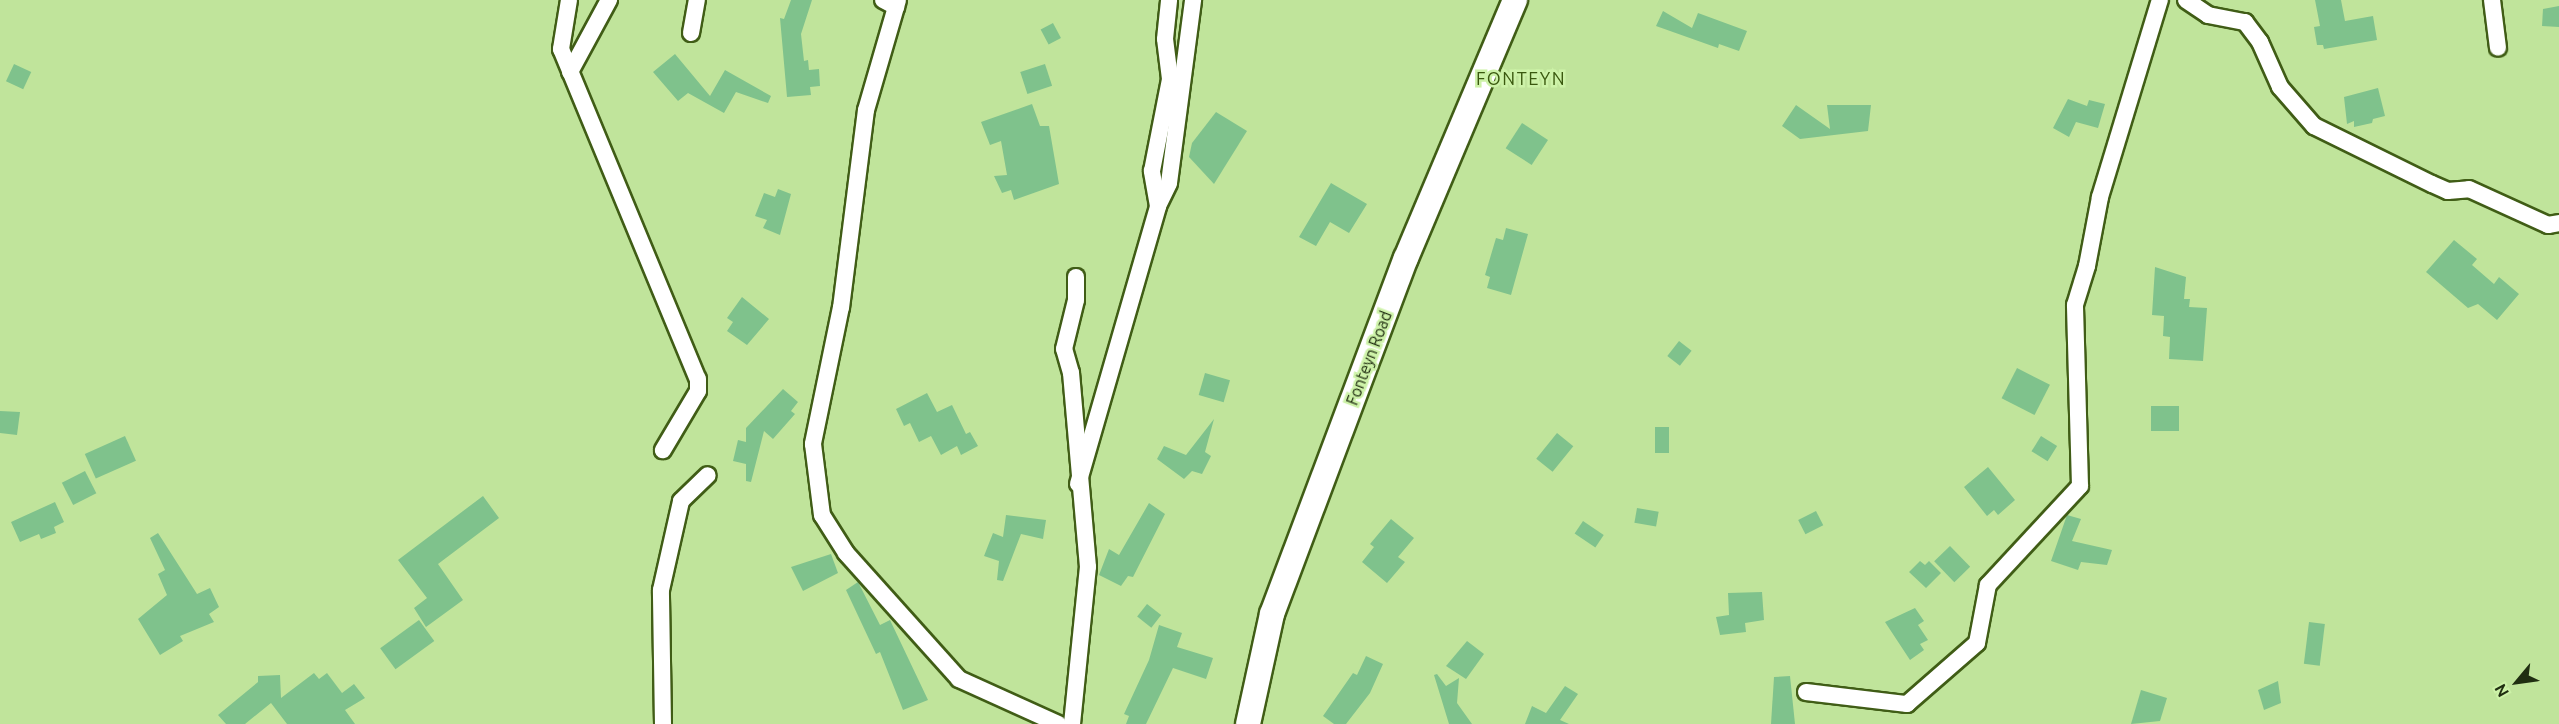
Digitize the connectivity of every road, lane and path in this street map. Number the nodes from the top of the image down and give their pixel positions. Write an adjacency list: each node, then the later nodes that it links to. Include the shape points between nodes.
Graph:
1 (569, 0): 13 (street, via 561,49)
2 (609, 0): 13 (street)
3 (697, 0): 11 (street)
4 (1169, 0): 14 (street, via 1165,39 1170,79 1152,171)
5 (1193, 0): 14 (street, via 1169,183)
6 (1515, 0): 24 (street, Fonteyn Road, via 1406,258 1272,614)
7 (2160, 0): 20 (street, via 2100,196 2075,305 2080,486 1988,585 1977,643 1907,704)
8 (2186, 0): 15 (street, via 2208,15 2245,22 2260,42 2280,87 2314,126 2448,191 2469,189 2548,225)
9 (2492, 0): 12 (street)
10 (892, 2): 22 (street, via 866,110 841,307 813,444 822,515 846,553 959,679)
11 (691, 33)
12 (2498, 48)
13 (570, 72): 17 (street, via 698,379 698,391)
14 (1158, 206): 19 (street)
15 (2559, 223)
16 (1076, 277): 19 (street, via 1076,300 1064,349 1071,374)
17 (663, 450)
18 (708, 475): 21 (street, via 681,501 661,591)
19 (1078, 484): 23 (street, via 1088,567)
20 (1806, 692)
21 (663, 724)
22 (1058, 724)
23 (1072, 724)
24 (1248, 724)

